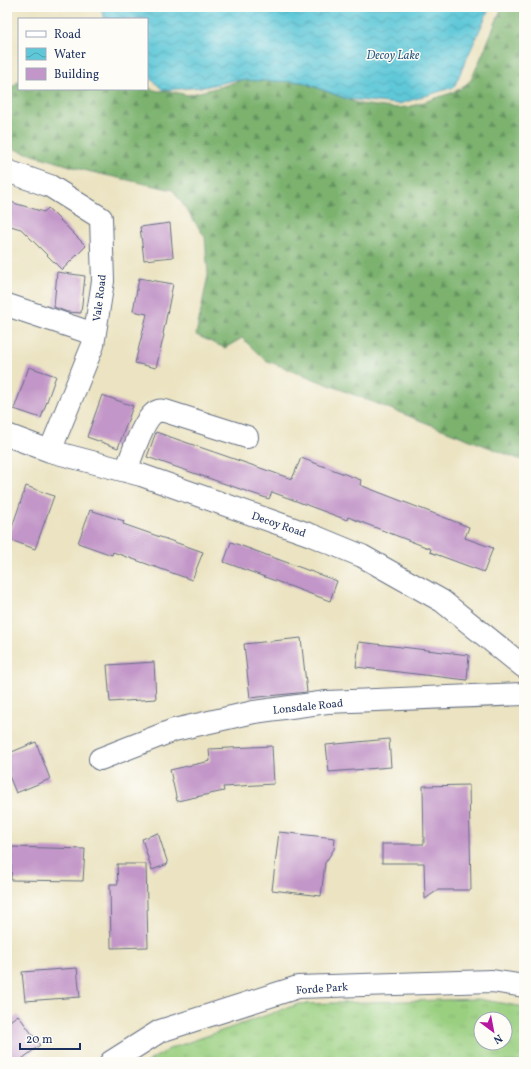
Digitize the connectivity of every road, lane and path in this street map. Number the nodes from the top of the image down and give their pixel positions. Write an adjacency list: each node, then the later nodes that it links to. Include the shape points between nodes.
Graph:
1 (7, 170): 3 (street, Vale Road, via 50,186 101,218 103,281)
2 (7, 305): 3 (street)
3 (94, 334): 6 (street, Vale Road, via 93,345)
4 (7, 435): 6 (street, Decoy Road)
5 (247, 437): 7 (street, via 158,411 143,427)
6 (50, 451): 7 (street, Decoy Road)
7 (126, 472): 8 (street, Decoy Road, via 142,475 311,535 362,556 442,601)
8 (524, 666)
9 (524, 694): 10 (street, Lonsdale Road, via 327,702 254,712 174,730)
10 (100, 759)
11 (524, 986): 12 (street, Forde Park, via 492,981 298,987 160,1031)
12 (111, 1062)

